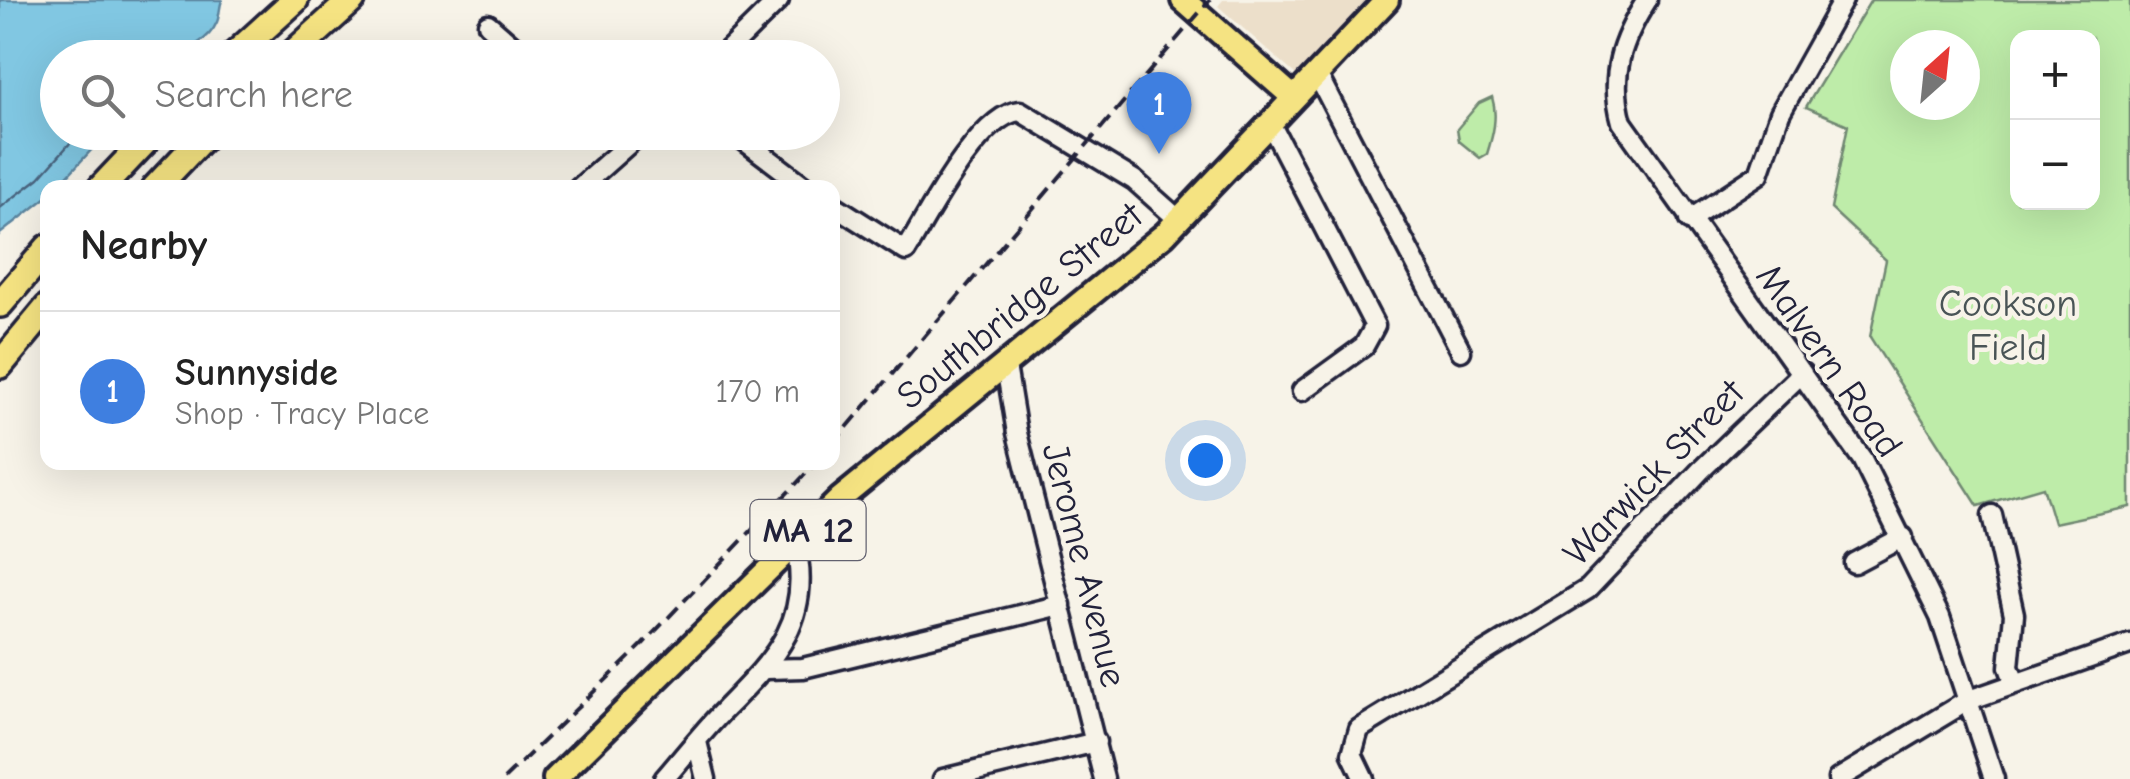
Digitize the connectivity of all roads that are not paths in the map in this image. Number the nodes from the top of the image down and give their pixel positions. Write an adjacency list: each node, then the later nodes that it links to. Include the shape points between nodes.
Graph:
1 (295, 0): 9 (highway)
2 (352, 0): 10 (highway)
3 (779, 0): 12 (street)
4 (1183, 0): 14 (main road)
5 (1387, 0): 13 (main road, Southbridge Street)
6 (1647, 0): 26 (street, Malvern Road, via 1619,54 1615,96 1634,145)
7 (1843, 0): 26 (street, via 1780,113 1759,174)
8 (488, 24): 11 (street)
9 (252, 40)
10 (308, 40)
11 (506, 40)
12 (738, 40)
13 (1316, 74): 14 (main road, Southbridge Street); 30 (street)
14 (1294, 98): 15 (main road, Southbridge Street / MA 12)
15 (1270, 123): 25 (main road, Southbridge Street / MA 12); 34 (street, via 1375,326 1364,346)
16 (137, 150): 20 (highway)
17 (191, 150): 21 (highway)
18 (616, 150): 22 (street)
19 (756, 150): 23 (street)
20 (109, 180)
21 (163, 180)
22 (588, 180)
23 (796, 180)
24 (840, 209): 25 (street, via 906,251 956,170 1011,112 1134,180)
25 (1179, 220): 32 (main road, Southbridge Street / MA 12)
26 (1689, 220): 33 (street, Malvern Road)
27 (40, 257): 28 (highway)
28 (0, 304)
29 (40, 317): 31 (highway)
30 (1461, 352)
31 (0, 365)
32 (1006, 366): 37 (main road, Southbridge Street / MA 12, via 840,499); 39 (street, Jerome Avenue)
33 (1802, 373): 36 (street, Malvern Road, via 1862,459); 51 (street, Warwick Street, via 1588,589 1359,729 1352,746)
34 (1302, 391)
35 (1992, 515): 42 (street, via 2014,614)
36 (1903, 537): 38 (street); 43 (street, Malvern Road)
37 (796, 543): 41 (street, via 796,604 788,634); 46 (main road, Southbridge Street / MA 12)
38 (1854, 563)
39 (1061, 605): 41 (street, via 803,668); 45 (street, Jerome Avenue)
40 (2130, 644): 42 (street)
41 (766, 669): 44 (street)
42 (2014, 683): 43 (street)
43 (1969, 700): 52 (street); 53 (street, Malvern Road)
44 (696, 742): 47 (street); 48 (street)
45 (1096, 742): 49 (street); 50 (street, Jerome Avenue)
46 (556, 779)
47 (664, 779)
48 (706, 779)
49 (943, 779)
50 (1104, 779)
51 (1364, 779)
52 (1838, 779)
53 (1994, 779)

